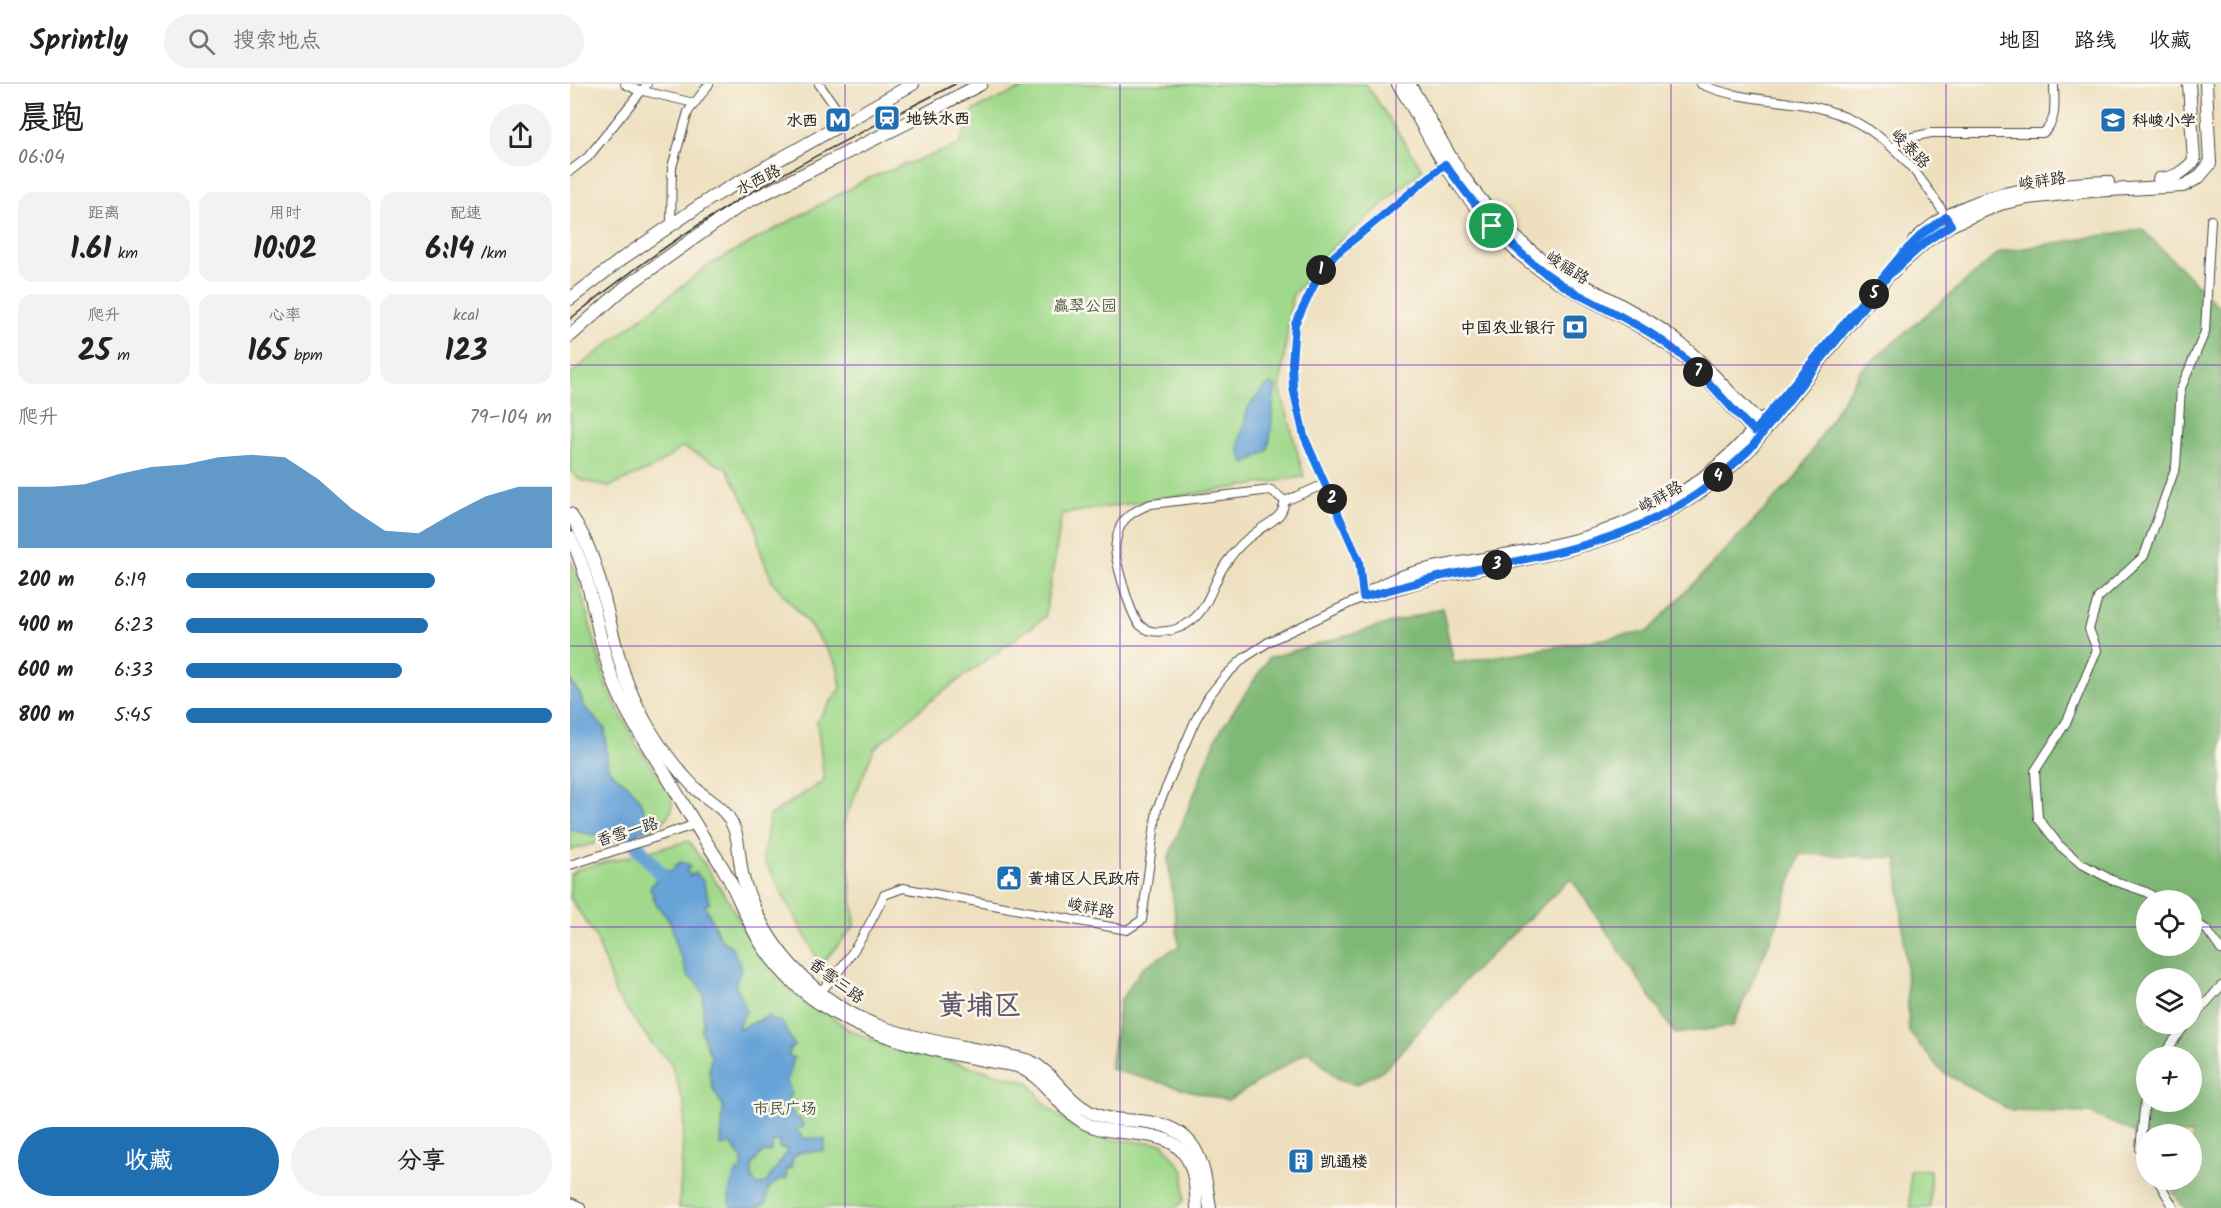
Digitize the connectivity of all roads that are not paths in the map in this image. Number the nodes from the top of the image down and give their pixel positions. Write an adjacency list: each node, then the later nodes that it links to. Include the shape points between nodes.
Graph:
1 (625, 84): 12 (street)
2 (709, 84): 13 (street)
3 (819, 84): 14 (street)
4 (913, 84): 14 (street, 水西路)
5 (981, 84): 22 (street, 水西路, via 741,205 624,288)
6 (1398, 84): 16 (street, 峻福路)
7 (1409, 84): 23 (street, 峻福路, via 1462,175 1519,240 1563,273 1671,336 1697,358)
8 (1701, 84): 15 (street, 峻泰路, via 1741,96 1817,107 1884,138)
9 (2054, 84): 15 (street, via 2054,115 2043,133 1931,133)
10 (2189, 84): 19 (street, 峻祥路, via 2193,161 2184,172 2173,178 2039,187 1984,201)
11 (2206, 84): 19 (street, 峻祥路, via 2210,164 2198,178 2183,186 2028,198)
12 (645, 87): 13 (street); 17 (street, via 588,157)
13 (694, 103): 20 (street, via 672,167)
14 (846, 122): 20 (street, 水西路, via 731,186)
15 (1893, 147): 19 (street, 峻泰路, via 1917,173)
16 (1445, 164): 23 (street, 峻福路, via 1474,205 1532,264 1677,352); 24 (street, via 1335,255 1321,271 1295,324 1293,388 1304,436)
17 (570, 171)
18 (2211, 220): 31 (street, via 2205,332 2181,388 2176,466 2144,556 2098,598 2089,629 2097,650 2067,722 2036,771 2038,818 2059,845 2088,867)
19 (1948, 221): 23 (street, 峻祥路, via 1921,235 1887,270)
20 (671, 225): 21 (street, 水西路)
21 (570, 299)
22 (570, 336)
23 (1761, 429): 28 (street, 峻祥路, via 1726,471 1690,499 1645,524 1553,554 1449,574)
24 (1325, 484): 25 (street); 28 (street, via 1359,561)
25 (1285, 501): 25 (street, via 1271,490 1151,504 1136,510 1122,523 1116,555 1133,616 1140,626 1167,631 1192,620 1229,559 1282,512)
26 (570, 514): 35 (street, 香雪三路, via 591,555 617,654 634,700 666,754 696,789 727,815 737,834 742,876 757,913 783,955)
27 (570, 537): 29 (street, 香雪三路, via 581,558 619,694)
28 (1363, 597): 35 (street, 峻祥路, via 1270,641 1244,658 1209,696 1157,809 1142,920 1126,930 903,888 884,895 860,942)
29 (694, 825): 30 (street, 香雪一路); 35 (street, 香雪三路, via 727,874 775,963)
30 (570, 865)
31 (2140, 890)
32 (2202, 927): 33 (street)
33 (2221, 950)
34 (2221, 986): 36 (street)
35 (817, 995): 42 (street, 香雪三路, via 845,1020 892,1040 1031,1072 1070,1113 1095,1128 1149,1134 1170,1141 1191,1165); 43 (street, 香雪三路, via 881,1027 1030,1061 1094,1114 1167,1127 1182,1136 1201,1158)
36 (2202, 1008)
37 (2179, 1034): 38 (street)
38 (2170, 1046)
39 (2163, 1190): 44 (street)
40 (570, 1204): 41 (street)
41 (579, 1208)
42 (1197, 1208)
43 (1210, 1208)
44 (2174, 1208)

